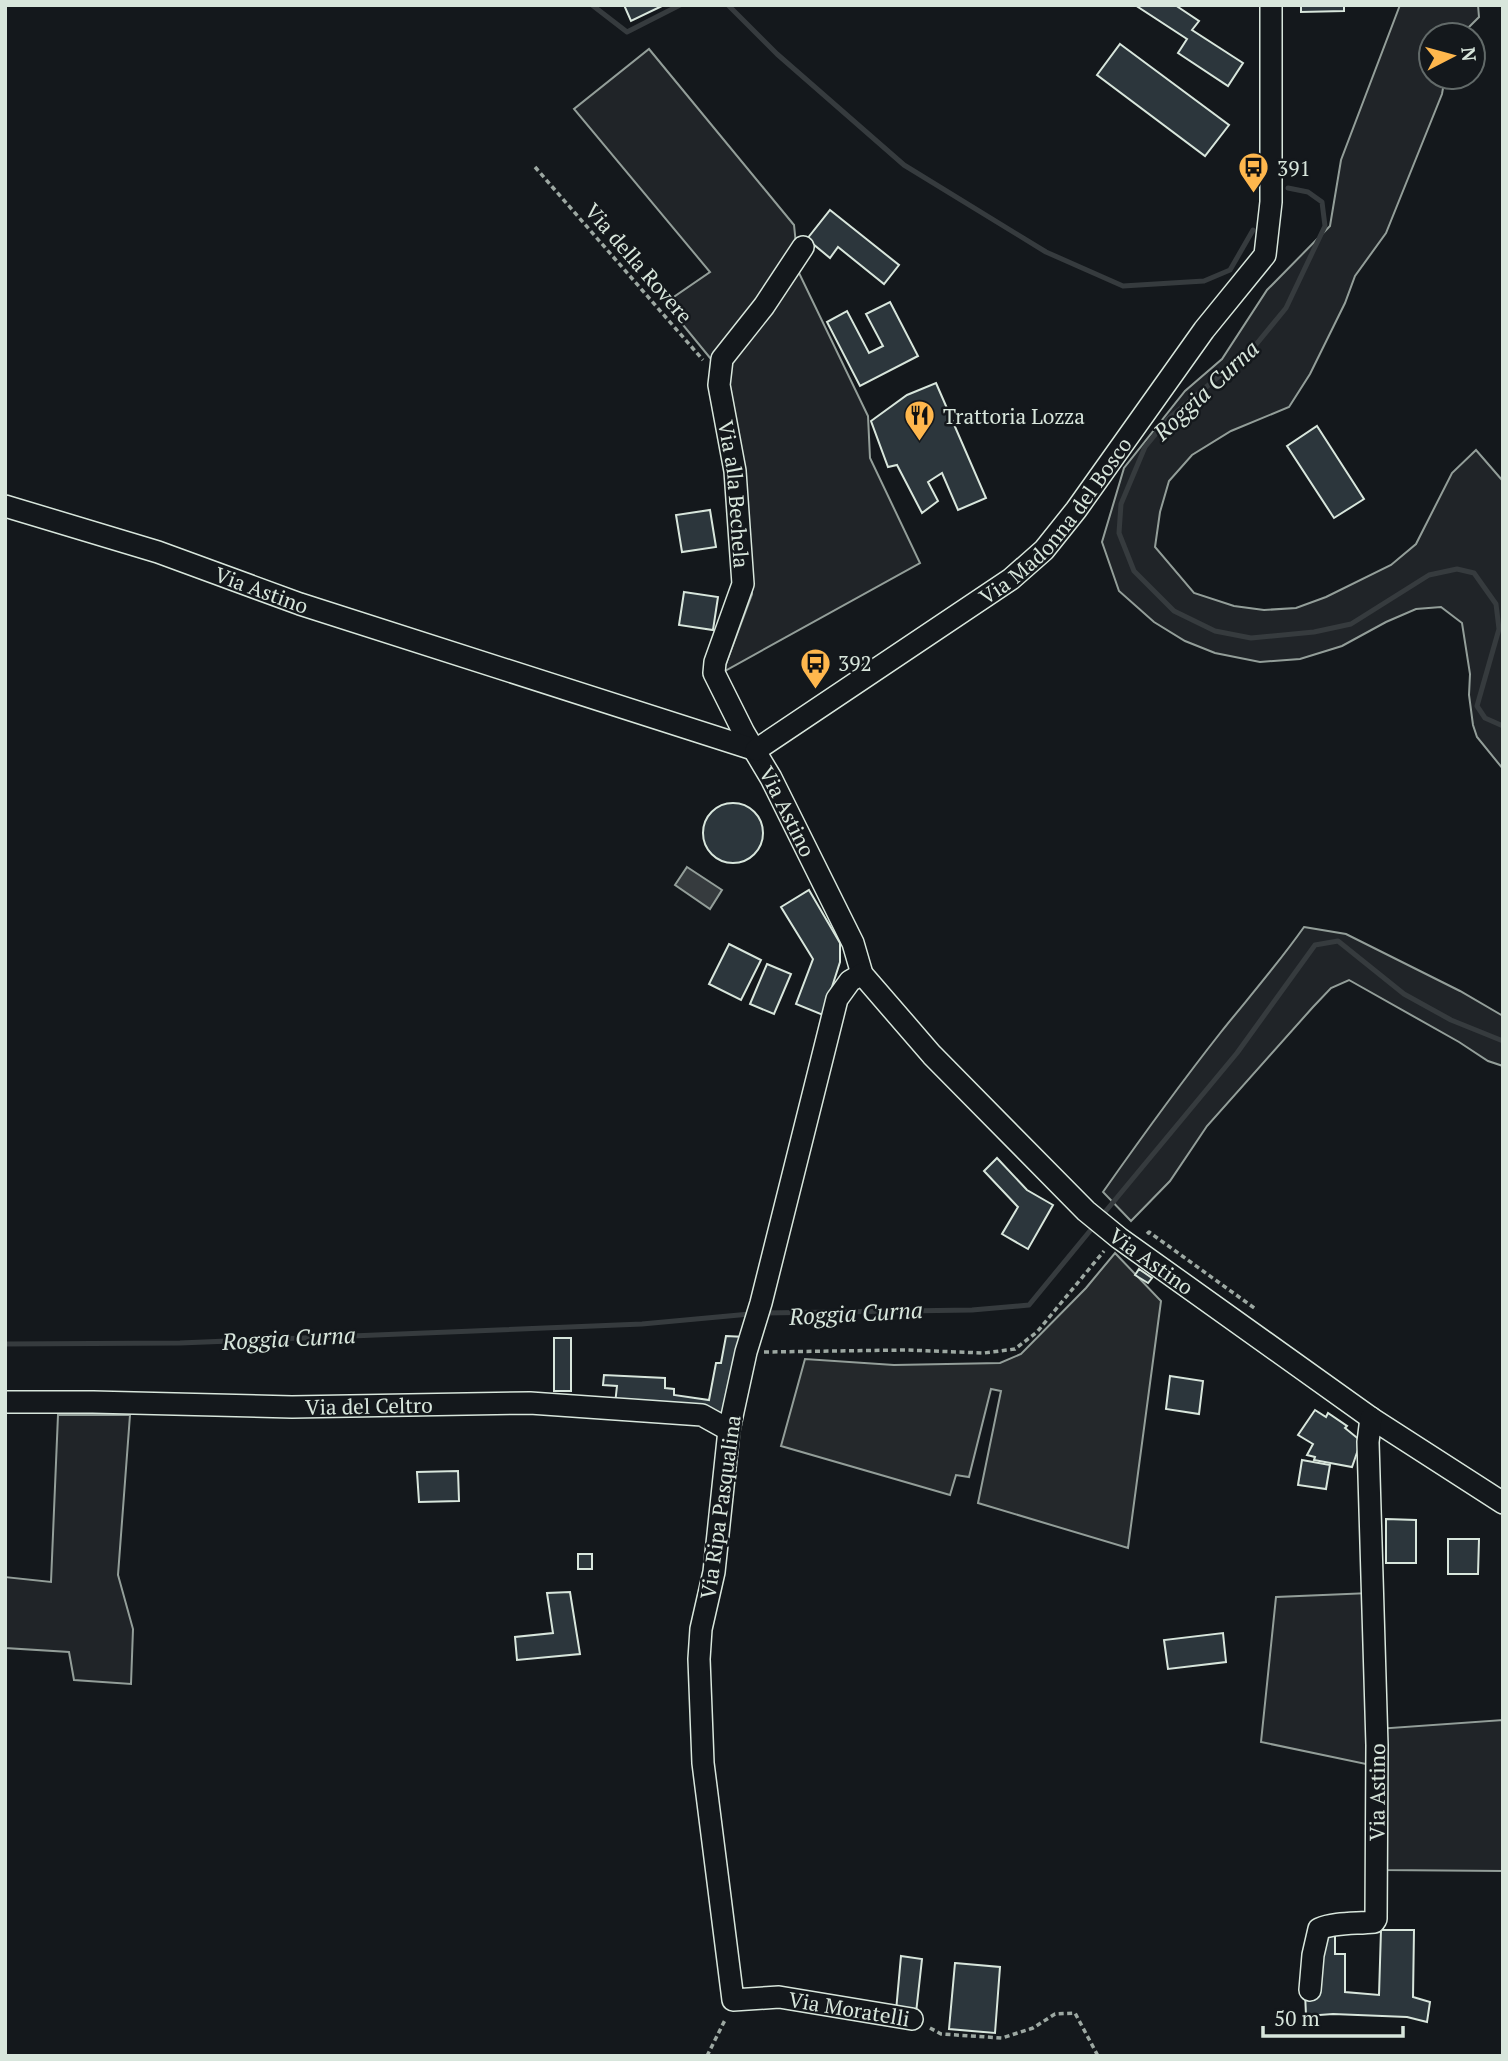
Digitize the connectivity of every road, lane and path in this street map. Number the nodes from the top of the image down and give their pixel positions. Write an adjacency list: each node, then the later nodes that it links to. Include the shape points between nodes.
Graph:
1 (1271, 5): 6 (street, Via Madonna del Bosco, via 1271,202 1265,255 1197,339 1044,550 1011,579)
2 (535, 167): 4 (path, Via della Rovere)
3 (803, 247): 4 (street, Via alla Bechela, via 722,359)
4 (720, 380): 6 (street, Via alla Bechela, via 735,471 743,584 713,673)
5 (5, 506): 6 (street, Via Astino, via 159,552 300,604)
6 (756, 750): 7 (street, Via Astino, via 853,943)
7 (862, 974): 8 (street, Via Astino, via 932,1055 1086,1210); 9 (street, Via Ripa Pasqualina, via 850,981 837,999)
8 (1112, 1244): 9 (path, via 1037,1332 1015,1349 984,1353); 11 (street, Via Astino)
9 (748, 1346): 12 (street, Via Ripa Pasqualina)
10 (5, 1402): 12 (street, Via del Celtro, via 292,1407 530,1403 702,1415)
11 (1371, 1418): 13 (street, Via Astino); 14 (street, Via Astino, via 1376,1919 1319,1929)
12 (729, 1430): 15 (street, Via Ripa Pasqualina, via 699,1660 703,1763)
13 (1503, 1503)
14 (1310, 1990)
15 (733, 2000): 16 (street, Via Moratelli, via 779,1997); 17 (path)
16 (912, 2018): 18 (path, Via Moratelli, via 941,2034 1002,2038 1055,2014 1075,2013)
17 (707, 2056)
18 (1098, 2056)

